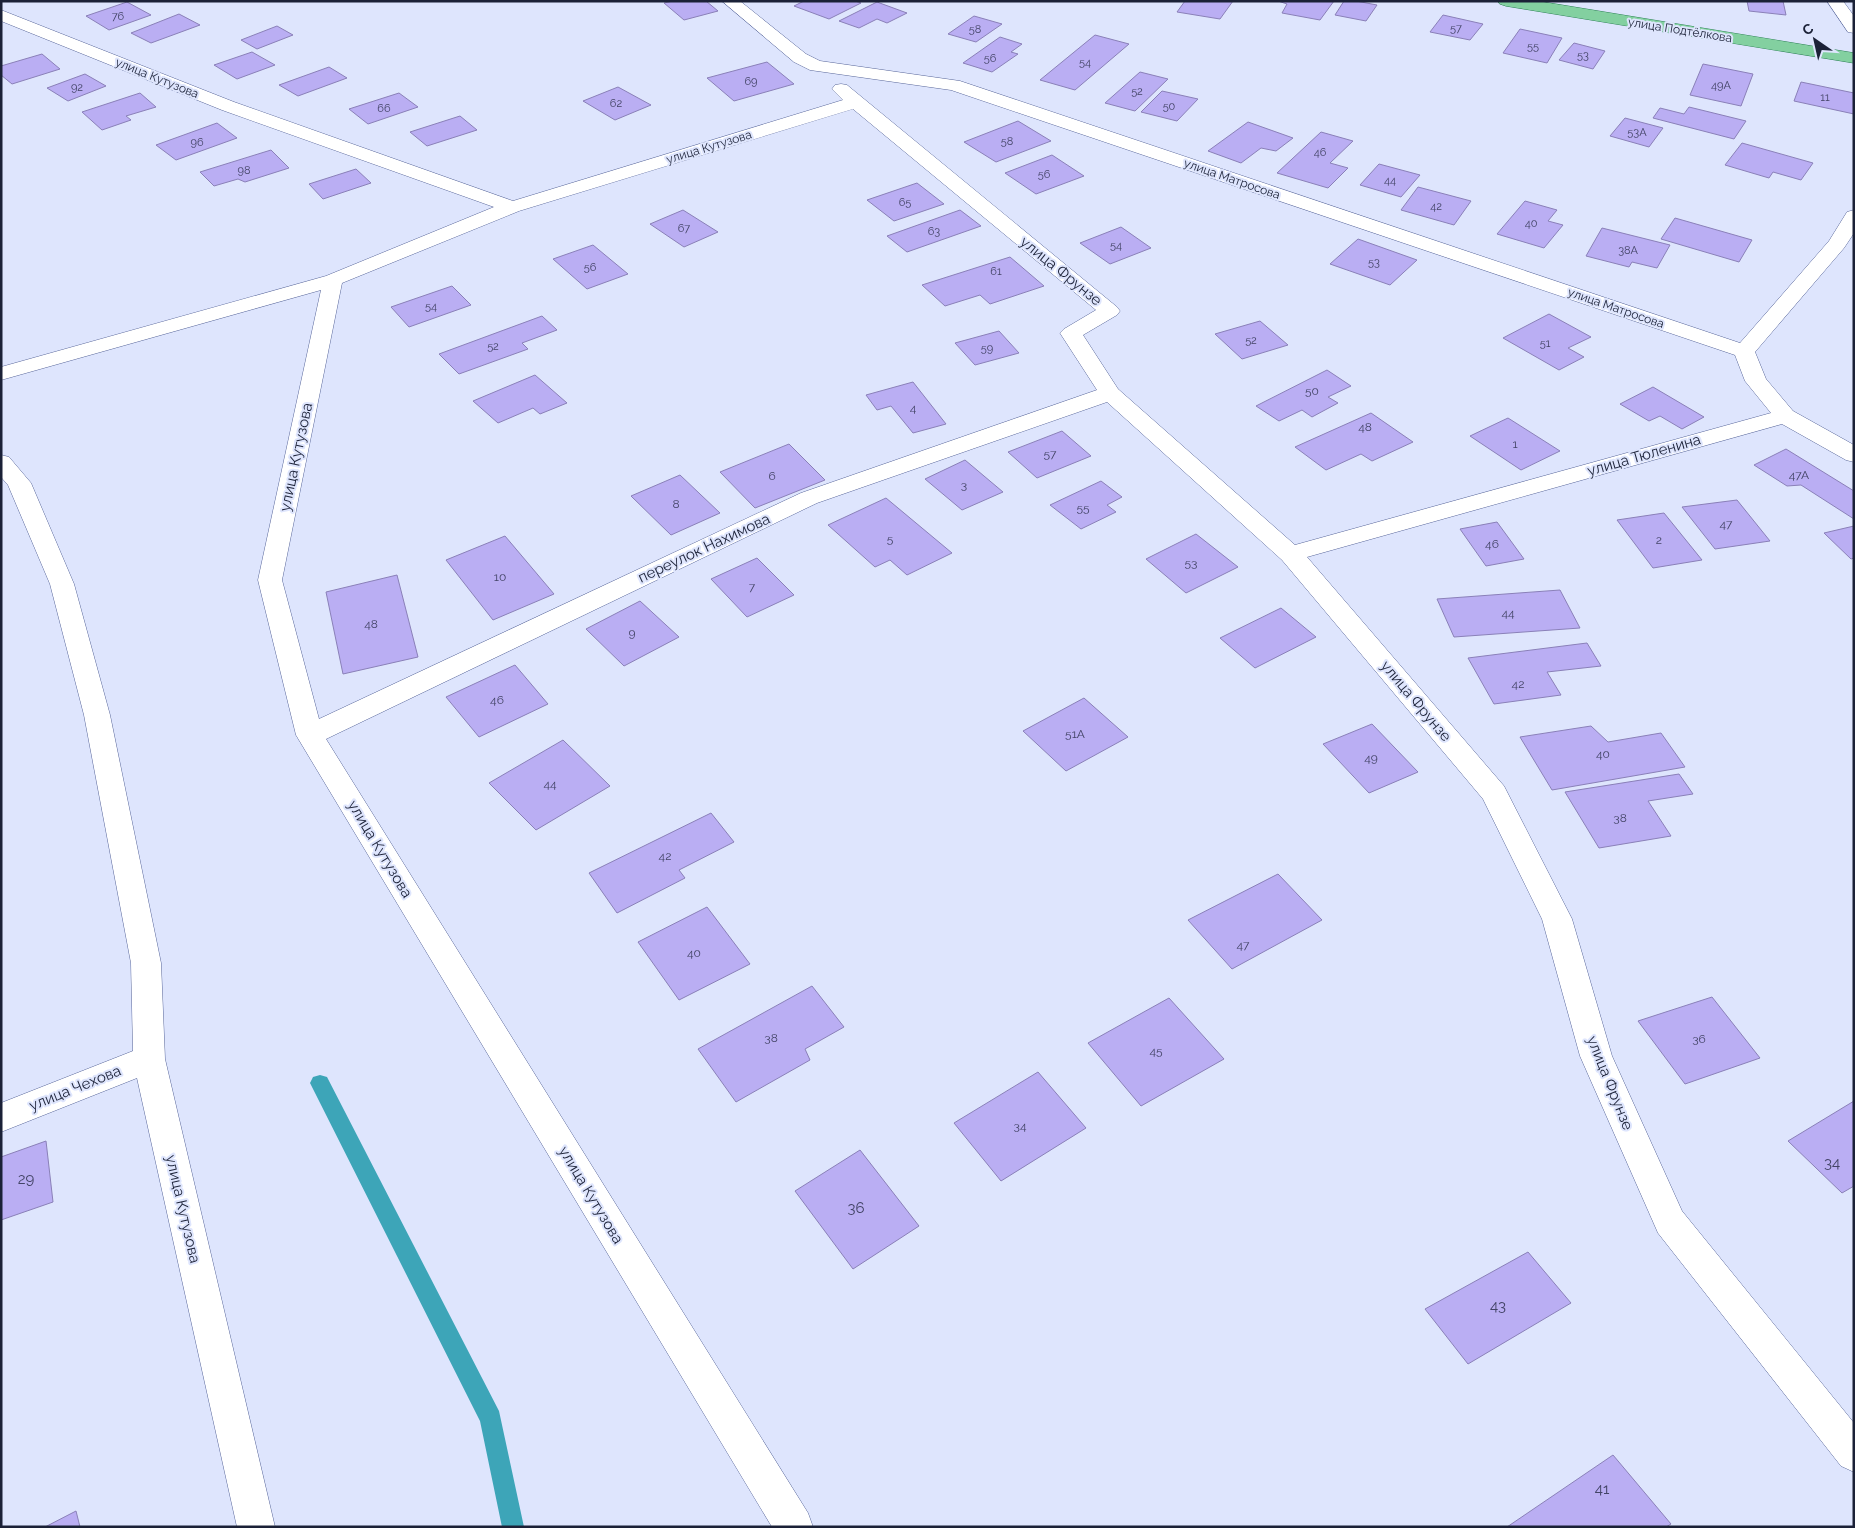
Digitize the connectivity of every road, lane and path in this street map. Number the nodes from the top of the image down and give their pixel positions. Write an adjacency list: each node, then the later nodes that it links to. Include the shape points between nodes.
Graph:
1 (730, 1): 7 (street, улица Матросова, via 800,58)
2 (1506, 1): 6 (main road, улица Подтёлкова)
3 (1835, 1): 5 (street)
4 (1, 15): 9 (street, улица Кутузова, via 228,106)
5 (1854, 28)
6 (1854, 58)
7 (816, 66): 8 (street); 13 (street, улица Матросова, via 954,85)
8 (856, 102): 9 (street, улица Кутузова); 15 (street, улица Фрунзе, via 1110,311 1071,332)
9 (512, 207): 12 (street, улица Кутузова)
10 (1854, 216): 11 (street)
11 (1845, 246): 13 (street)
12 (333, 280): 14 (street); 20 (street, улица Кутузова, via 270,580)
13 (1744, 351): 16 (street, via 1756,381)
14 (1, 374)
15 (1110, 393): 19 (street, улица Фрунзе); 20 (street, переулок Нахимова, via 809,498)
16 (1785, 416): 17 (street); 19 (street, улица Тюленина)
17 (1854, 455)
18 (1, 462): 21 (street, улица Кутузова, via 19,484 62,584 97,715 146,963)
19 (1291, 554): 23 (street, улица Фрунзе, via 1494,792 1557,919 1596,1056 1670,1222)
20 (310, 735): 25 (street, улица Кутузова)
21 (149, 1059): 22 (street, улица Чехова); 24 (street, улица Кутузова)
22 (1, 1118)
23 (1854, 1452)
24 (256, 1527)
25 (794, 1527)

